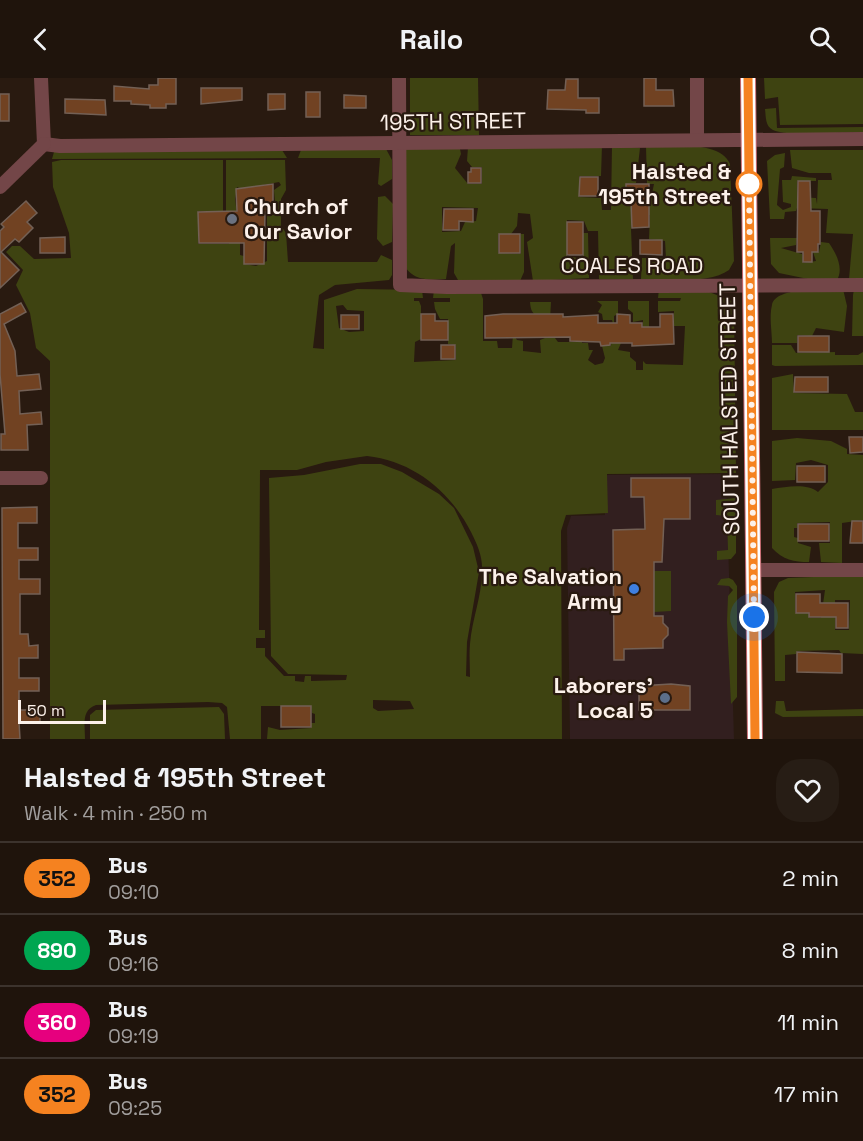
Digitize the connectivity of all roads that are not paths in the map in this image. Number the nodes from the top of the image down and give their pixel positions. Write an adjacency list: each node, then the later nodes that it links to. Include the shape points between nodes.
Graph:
1 (41, 78): 9 (street)
2 (399, 78): 8 (street)
3 (697, 78): 5 (street)
4 (748, 78): 6 (main road, SOUTH HALSTED STREET)
5 (697, 139): 6 (street, 195TH STREET); 8 (street, 195TH STREET)
6 (749, 139): 7 (street, 195TH STREET); 11 (main road, SOUTH HALSTED STREET)
7 (863, 139)
8 (400, 142): 9 (street, 195TH STREET); 11 (street, COALES ROAD, via 400,285)
9 (44, 144): 10 (street)
10 (0, 187)
11 (750, 285): 12 (street, COALES ROAD); 15 (main road, SOUTH HALSTED STREET)
12 (863, 285)
13 (0, 478): 14 (street)
14 (41, 478)
15 (753, 570): 16 (street); 17 (main road, SOUTH HALSTED STREET)
16 (863, 570)
17 (755, 739)

